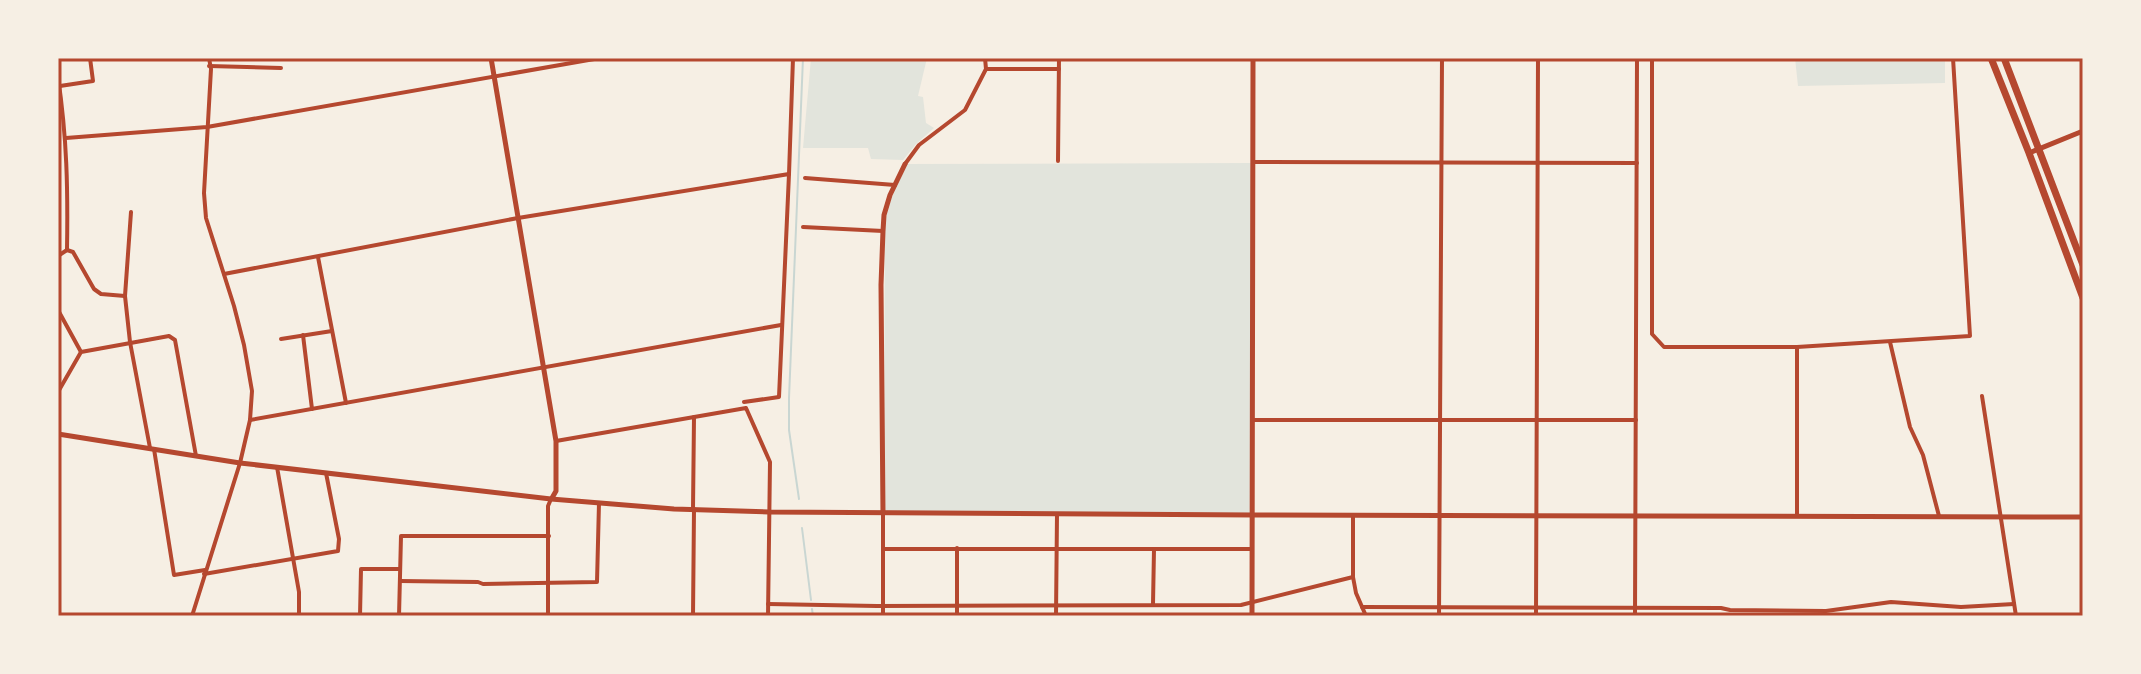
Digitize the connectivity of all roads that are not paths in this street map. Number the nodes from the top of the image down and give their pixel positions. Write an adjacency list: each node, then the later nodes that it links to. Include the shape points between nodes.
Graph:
1 (90, 58): 22 (street, via 93,81)
2 (209, 58): 16 (street)
3 (491, 58): 20 (street)
4 (600, 58): 20 (street)
5 (793, 58): 34 (street)
6 (985, 58): 18 (street)
7 (1059, 58): 19 (street)
8 (1253, 58): 29 (street)
9 (1442, 58): 30 (street)
10 (1538, 58): 33 (street)
11 (1637, 58): 31 (street)
12 (1652, 58): 57 (street, via 1652,334 1664,347)
13 (1953, 58): 56 (street, via 1970,336)
14 (1991, 58): 27 (highway)
15 (2004, 58): 26 (highway)
16 (209, 66): 17 (street); 23 (street)
17 (281, 68)
18 (986, 69): 19 (street); 32 (street, via 965,110 919,145)
19 (1059, 69): 28 (street)
20 (494, 76): 23 (street); 40 (street)
21 (58, 77): 22 (street)
22 (59, 87): 25 (street)
23 (207, 127): 25 (street); 47 (street, via 206,218)
24 (2083, 131): 26 (street)
25 (66, 138): 37 (street)
26 (2039, 148): 27 (street); 46 (highway)
27 (2029, 153): 49 (highway)
28 (1058, 161)
29 (1253, 162): 30 (street); 67 (street)
30 (1441, 163): 33 (street); 68 (street)
31 (1637, 163): 33 (street); 70 (street)
32 (905, 164): 38 (street)
33 (1537, 164): 69 (street)
34 (789, 174): 40 (street); 51 (street)
35 (805, 178): 38 (street)
36 (58, 181): 37 (street)
37 (68, 181): 43 (street)
38 (895, 185): 42 (street)
39 (131, 212): 48 (street)
40 (518, 218): 45 (street); 59 (street)
41 (803, 227): 42 (street)
42 (883, 231): 82 (street)
43 (67, 250): 44 (street); 48 (street, via 94,289)
44 (58, 256)
45 (318, 257): 47 (street); 52 (street)
46 (2083, 265)
47 (224, 274): 66 (street, via 248,366)
48 (125, 296): 55 (street)
49 (2083, 298)
50 (58, 310): 58 (street)
51 (781, 325): 59 (street); 62 (street, via 779,397)
52 (332, 331): 53 (street); 63 (street)
53 (303, 335): 54 (street); 64 (street)
54 (281, 339)
55 (130, 342): 58 (street); 73 (street); 74 (street, via 169,336 175,340)
56 (1890, 342): 57 (street); 90 (street)
57 (1797, 347): 89 (street)
58 (81, 352): 60 (street)
59 (544, 368): 63 (street); 72 (street)
60 (58, 392)
61 (1982, 396): 91 (street)
62 (744, 402)
63 (346, 403): 64 (street)
64 (312, 409): 66 (street)
65 (694, 417): 72 (street); 80 (street); 81 (street, via 746,408 770,462)
66 (250, 420): 75 (street)
67 (1253, 420): 68 (street); 84 (street)
68 (1441, 420): 69 (street); 86 (street)
69 (1537, 420): 70 (street); 87 (street)
70 (1636, 420): 88 (street)
71 (58, 434): 73 (street)
72 (556, 441): 78 (street, via 556,491)
73 (152, 449): 74 (street); 101 (street, via 174,575)
74 (196, 456): 75 (street)
75 (240, 463): 76 (street); 101 (street)
76 (277, 467): 77 (street); 99 (street)
77 (326, 473): 78 (street); 99 (street, via 338,551)
78 (551, 499): 79 (street); 93 (street)
79 (599, 503): 80 (street); 104 (street, via 597,582)
80 (694, 509): 81 (street); 121 (street)
81 (769, 512): 82 (street); 106 (street)
82 (883, 513): 83 (street); 96 (street)
83 (1057, 514): 84 (street); 95 (street)
84 (1253, 515): 85 (street); 98 (street)
85 (1353, 515): 86 (street); 102 (street)
86 (1441, 515): 87 (street); 115 (street)
87 (1537, 515): 88 (street); 113 (street)
88 (1636, 516): 89 (street); 114 (street)
89 (1797, 516): 90 (street)
90 (1939, 517): 91 (street)
91 (2000, 517): 92 (street); 108 (street)
92 (2083, 517)
93 (549, 536): 100 (street, via 401,536); 104 (street)
94 (957, 548): 95 (street); 96 (street); 110 (street)
95 (1057, 548): 97 (street); 111 (street)
96 (883, 549): 109 (street)
97 (1154, 549): 98 (street); 107 (street)
98 (1252, 549): 105 (street)
99 (293, 559): 101 (street); 117 (street)
100 (399, 569): 103 (street); 118 (street, via 361,569)
101 (204, 572): 116 (street)
102 (1353, 577): 105 (street); 112 (street)
103 (400, 581): 104 (street); 119 (street)
104 (548, 583): 120 (street)
105 (1252, 603): 107 (street); 126 (street)
106 (768, 604): 109 (street); 122 (street)
107 (1153, 604): 111 (street)
108 (2014, 604): 114 (street, via 1891,602 1826,611); 131 (street)
109 (883, 605): 110 (street); 123 (street)
110 (958, 605): 111 (street); 124 (street)
111 (1056, 605): 125 (street)
112 (1362, 607): 115 (street); 127 (street)
113 (1536, 607): 114 (street); 115 (street); 129 (street)
114 (1635, 607): 130 (street)
115 (1439, 608): 128 (street)
116 (192, 616)
117 (299, 616)
118 (360, 616)
119 (399, 616)
120 (548, 616)
121 (693, 616)
122 (768, 616)
123 (883, 616)
124 (957, 616)
125 (1056, 616)
126 (1252, 616)
127 (1366, 616)
128 (1439, 616)
129 (1536, 616)
130 (1635, 616)
131 (2016, 616)

